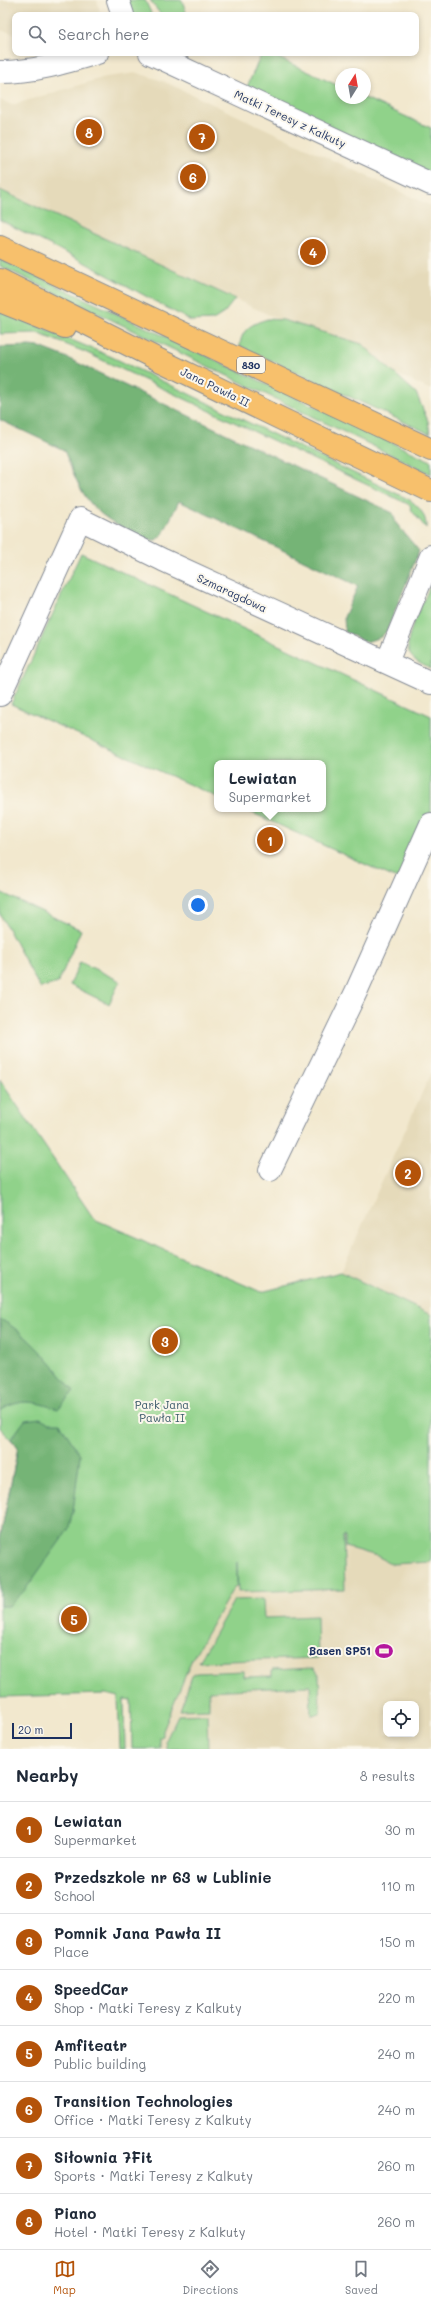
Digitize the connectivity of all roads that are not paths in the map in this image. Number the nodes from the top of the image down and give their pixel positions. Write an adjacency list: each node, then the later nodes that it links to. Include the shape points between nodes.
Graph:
1 (118, 0): 2 (street)
2 (122, 12)
3 (86, 56): 5 (street, via 24,72)
4 (156, 56): 6 (street, Matki Teresy z Kalkuty)
5 (0, 72)
6 (431, 184)
7 (0, 247): 11 (main road, 830)
8 (0, 280): 10 (main road, Jana Pawła II)
9 (0, 300): 10 (main road, via 54,324)
10 (153, 357): 12 (main road, Jana Pawła II)
11 (431, 450)
12 (431, 491)
13 (431, 556): 14 (street)
14 (387, 662): 15 (street, Szmaragdowa); 16 (street, Szmaragdowa, via 253,602 80,519)
15 (431, 683)
16 (0, 695)
17 (431, 824): 18 (street, via 356,992)
18 (270, 1170)

